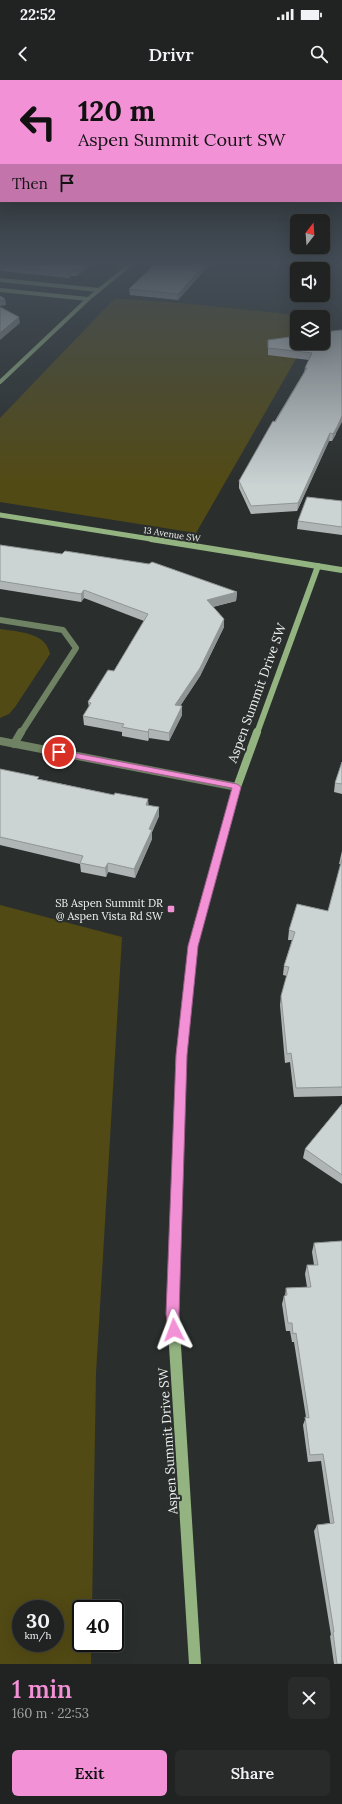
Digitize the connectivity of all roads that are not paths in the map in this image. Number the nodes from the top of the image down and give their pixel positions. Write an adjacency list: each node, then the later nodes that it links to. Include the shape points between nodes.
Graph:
1 (46, 338): 2 (street)
2 (1, 380)
3 (0, 515): 4 (street, 13 Avenue SW)
4 (318, 566): 5 (street, 13 Avenue SW); 9 (street, Aspen Summit Drive SW)
5 (342, 570)
6 (0, 620): 8 (street, via 63,630 76,648)
7 (0, 741): 8 (street)
8 (14, 744): 9 (street)
9 (237, 787): 10 (street, Aspen Summit Drive SW, via 193,946 181,1055 173,1314)
10 (195, 1664)

